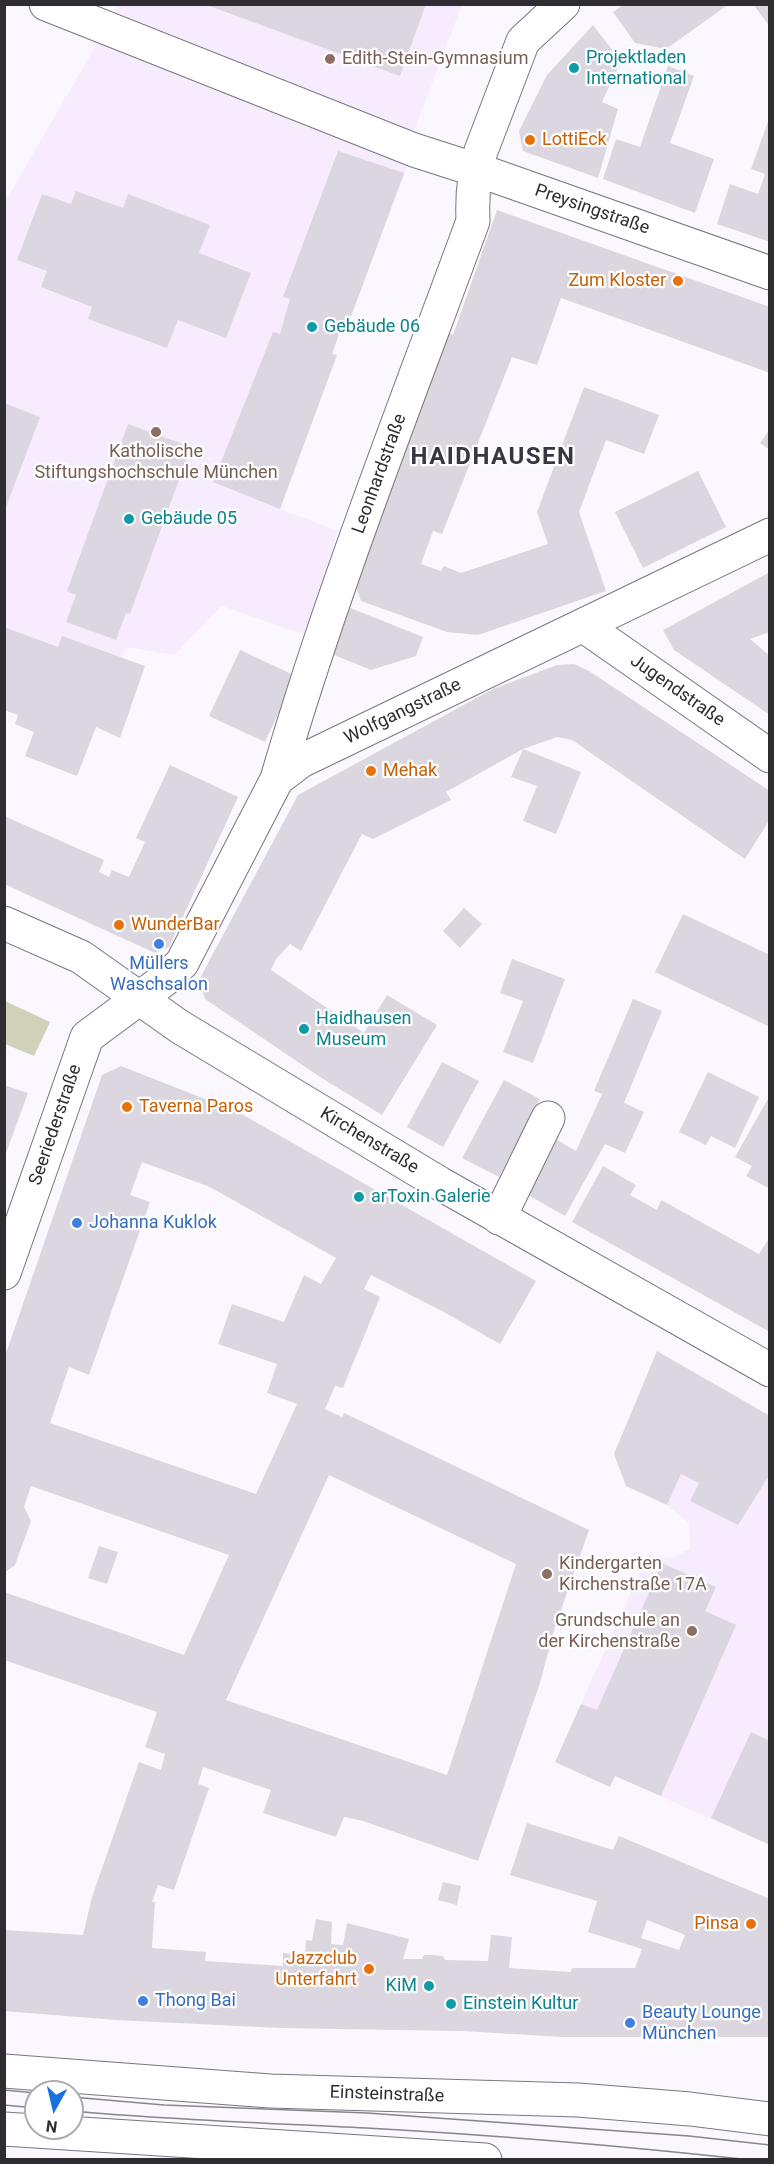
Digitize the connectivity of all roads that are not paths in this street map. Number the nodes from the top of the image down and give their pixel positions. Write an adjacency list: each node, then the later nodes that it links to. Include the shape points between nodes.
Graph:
1 (46, 4): 3 (street, Preysingstraße, via 414,150)
2 (563, 4): 3 (street, Leonhardstraße, via 523,41)
3 (475, 169): 4 (street, Preysingstraße); 8 (street, Leonhardstraße, via 473,221 335,596)
4 (770, 273)
5 (770, 535): 6 (street, Wolfgangstraße)
6 (584, 626): 7 (street, Jugendstraße); 8 (street, Wolfgangstraße, via 301,761)
7 (770, 756)
8 (277, 779): 10 (street, Wolfgangstraße, via 182,963)
9 (4, 923): 10 (street, Kirchenstraße, via 81,957)
10 (138, 998): 12 (street, Kirchenstraße, via 189,1033); 13 (street, Seeriederstraße, via 87,1037)
11 (548, 1118): 12 (street)
12 (500, 1218): 14 (street, Kirchenstraße)
13 (4, 1273)
14 (770, 1370)
15 (4, 2072): 16 (street, Einsteinstraße, via 270,2091 578,2100)
16 (770, 2119)
17 (4, 2129): 18 (street)
18 (307, 2154): 19 (street)
19 (485, 2160)

